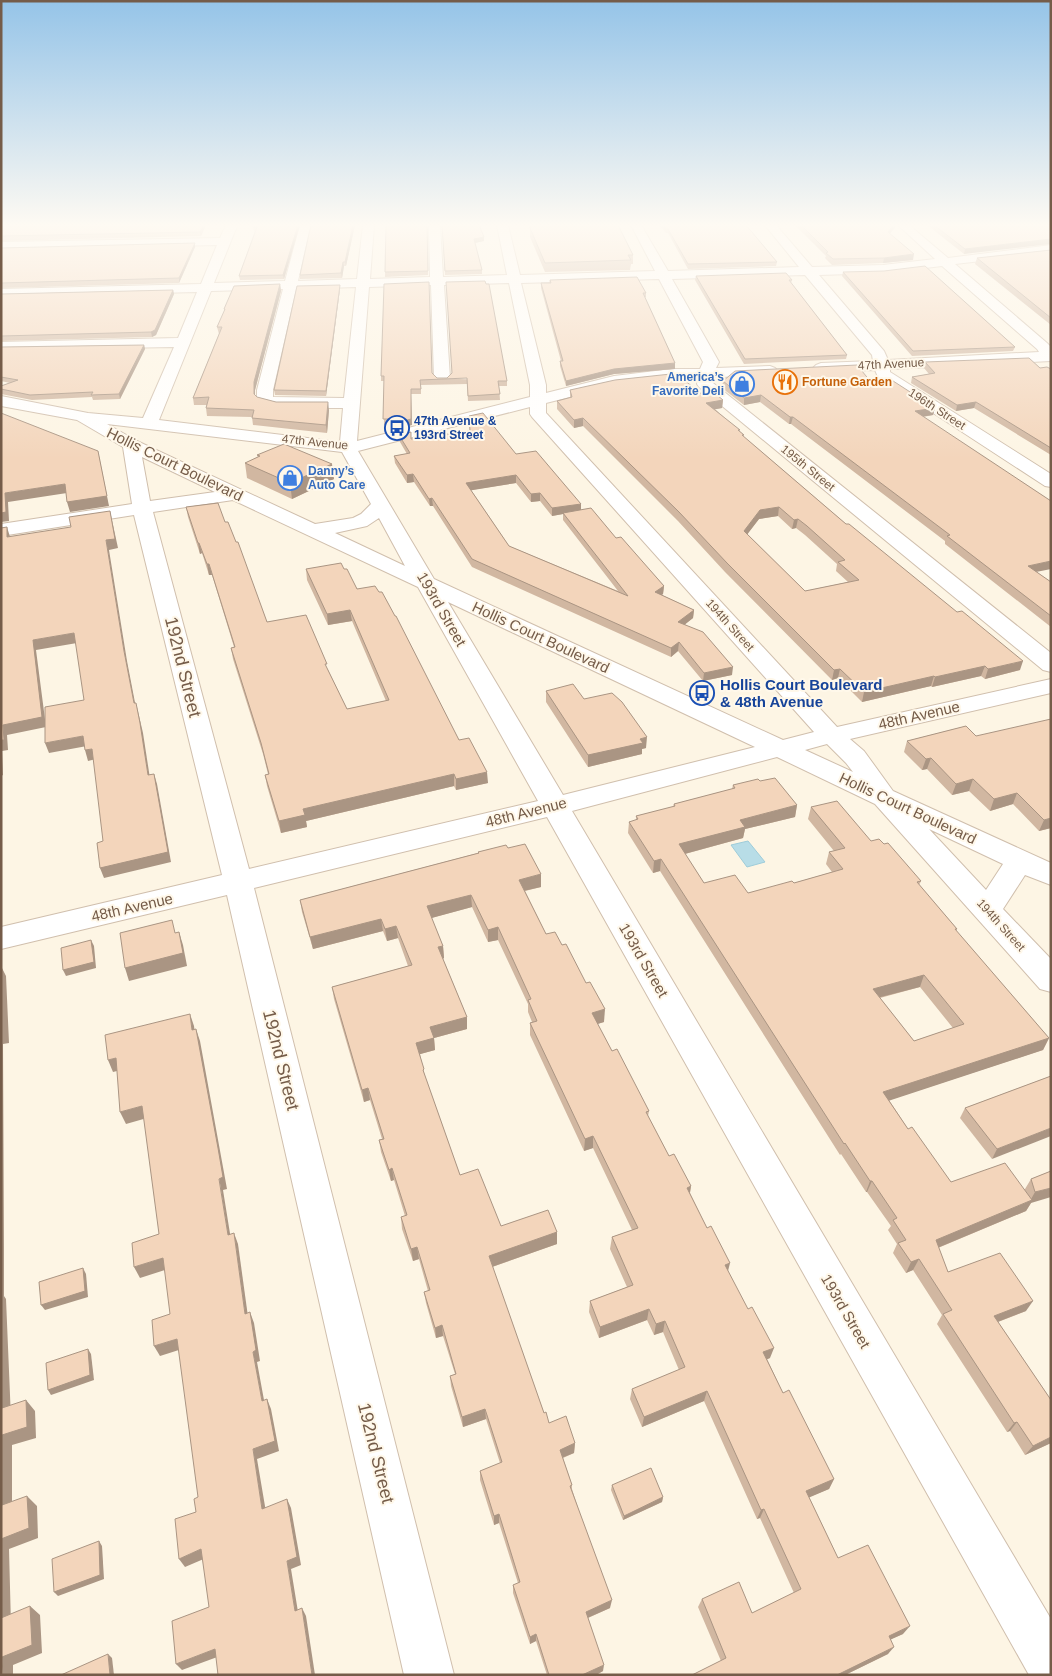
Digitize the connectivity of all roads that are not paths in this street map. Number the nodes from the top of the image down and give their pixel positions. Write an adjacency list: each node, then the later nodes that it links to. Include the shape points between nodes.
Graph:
1 (199, 303): 9 (street)
2 (285, 303): 19 (street, via 265,400 277,403)
3 (361, 303): 19 (street)
4 (438, 303): 16 (street)
5 (520, 303): 17 (street, 194th Street, via 538,385)
6 (678, 303): 15 (street, 195th Street, via 711,362)
7 (836, 303): 12 (street, 196th Street, via 879,354)
8 (993, 303): 11 (street)
9 (182, 342): 10 (street); 21 (street)
10 (1, 346)
11 (1050, 356): 12 (street, 47th Avenue)
12 (881, 365): 14 (street, 47th Avenue); 24 (street, 196th Street, via 883,374)
13 (783, 370): 15 (street, 47th Avenue)
14 (801, 370)
15 (706, 373): 17 (street, 47th Avenue, via 614,381); 31 (street, 195th Street, via 705,384)
16 (442, 378)
17 (538, 400): 23 (street, 47th Avenue); 33 (street, 194th Street, via 538,414 817,722)
18 (1, 401): 20 (street, Hollis Court Boulevard)
19 (353, 403): 23 (street)
20 (82, 416): 21 (street, 47th Avenue); 22 (street, Hollis Court Boulevard)
21 (150, 422): 23 (street, 47th Avenue)
22 (131, 445): 25 (street, Hollis Court Boulevard); 27 (street, 192nd Street)
23 (348, 448): 26 (street, 193rd Street)
24 (1051, 482)
25 (235, 494): 27 (street); 29 (street, Hollis Court Boulevard)
26 (381, 504): 29 (street, via 376,514 352,525); 30 (street, 193rd Street)
27 (142, 508): 28 (street); 39 (street, 192nd Street)
28 (1, 530)
29 (312, 530): 30 (street, Hollis Court Boulevard)
30 (428, 584): 34 (street, Hollis Court Boulevard); 36 (street, 193rd Street)
31 (1051, 665)
32 (1051, 686): 33 (street, 48th Avenue)
33 (833, 735): 34 (street, 48th Avenue); 35 (street, 194th Street, via 855,757)
34 (780, 748): 35 (street, Hollis Court Boulevard); 36 (street, 48th Avenue)
35 (885, 798): 37 (street, Hollis Court Boulevard); 40 (street, 194th Street)
36 (555, 806): 39 (street, 48th Avenue); 43 (street, 193rd Street)
37 (1020, 860): 38 (street, Hollis Court Boulevard); 40 (street)
38 (1051, 875)
39 (238, 882): 41 (street, 48th Avenue); 45 (street, 192nd Street)
40 (987, 910): 42 (street, 194th Street)
41 (1, 938)
42 (1051, 980)
43 (1051, 1666)
44 (1051, 1671): 46 (street)
45 (429, 1675)
46 (1047, 1675)

